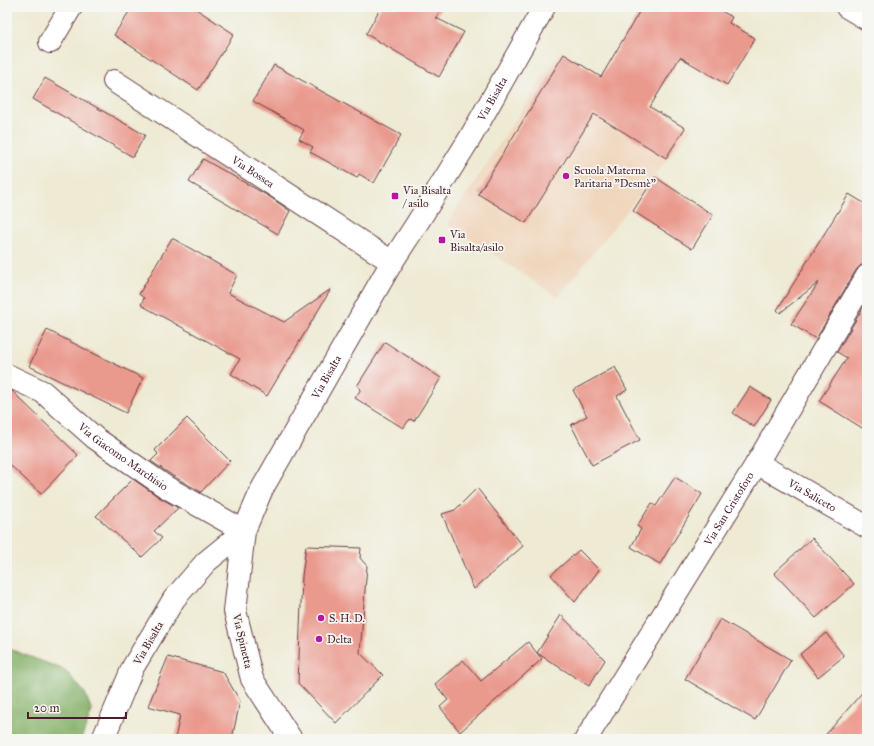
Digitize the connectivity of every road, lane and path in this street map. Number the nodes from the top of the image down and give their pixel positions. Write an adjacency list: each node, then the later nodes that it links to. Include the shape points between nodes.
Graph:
1 (72, 7): 5 (street)
2 (544, 7): 7 (street, Via Bisalta, via 470,138)
3 (848, 7): 4 (street)
4 (867, 19)
5 (50, 42)
6 (114, 81): 7 (street, Via Bossea)
7 (392, 262): 12 (street, Via Bisalta, via 262,489)
8 (867, 276): 10 (street, Via San Cristoforo)
9 (7, 375): 12 (street, Via Giacomo Marchisio, via 43,392 95,438 166,487)
10 (757, 463): 11 (street, Via Saliceto); 15 (street, Via San Cristoforo)
11 (867, 528)
12 (244, 531): 13 (street, Via Bisalta, via 206,562 174,599 134,667); 14 (street, Via Spinetta, via 235,611 252,679)
13 (103, 739)
14 (291, 739)
15 (586, 739)

